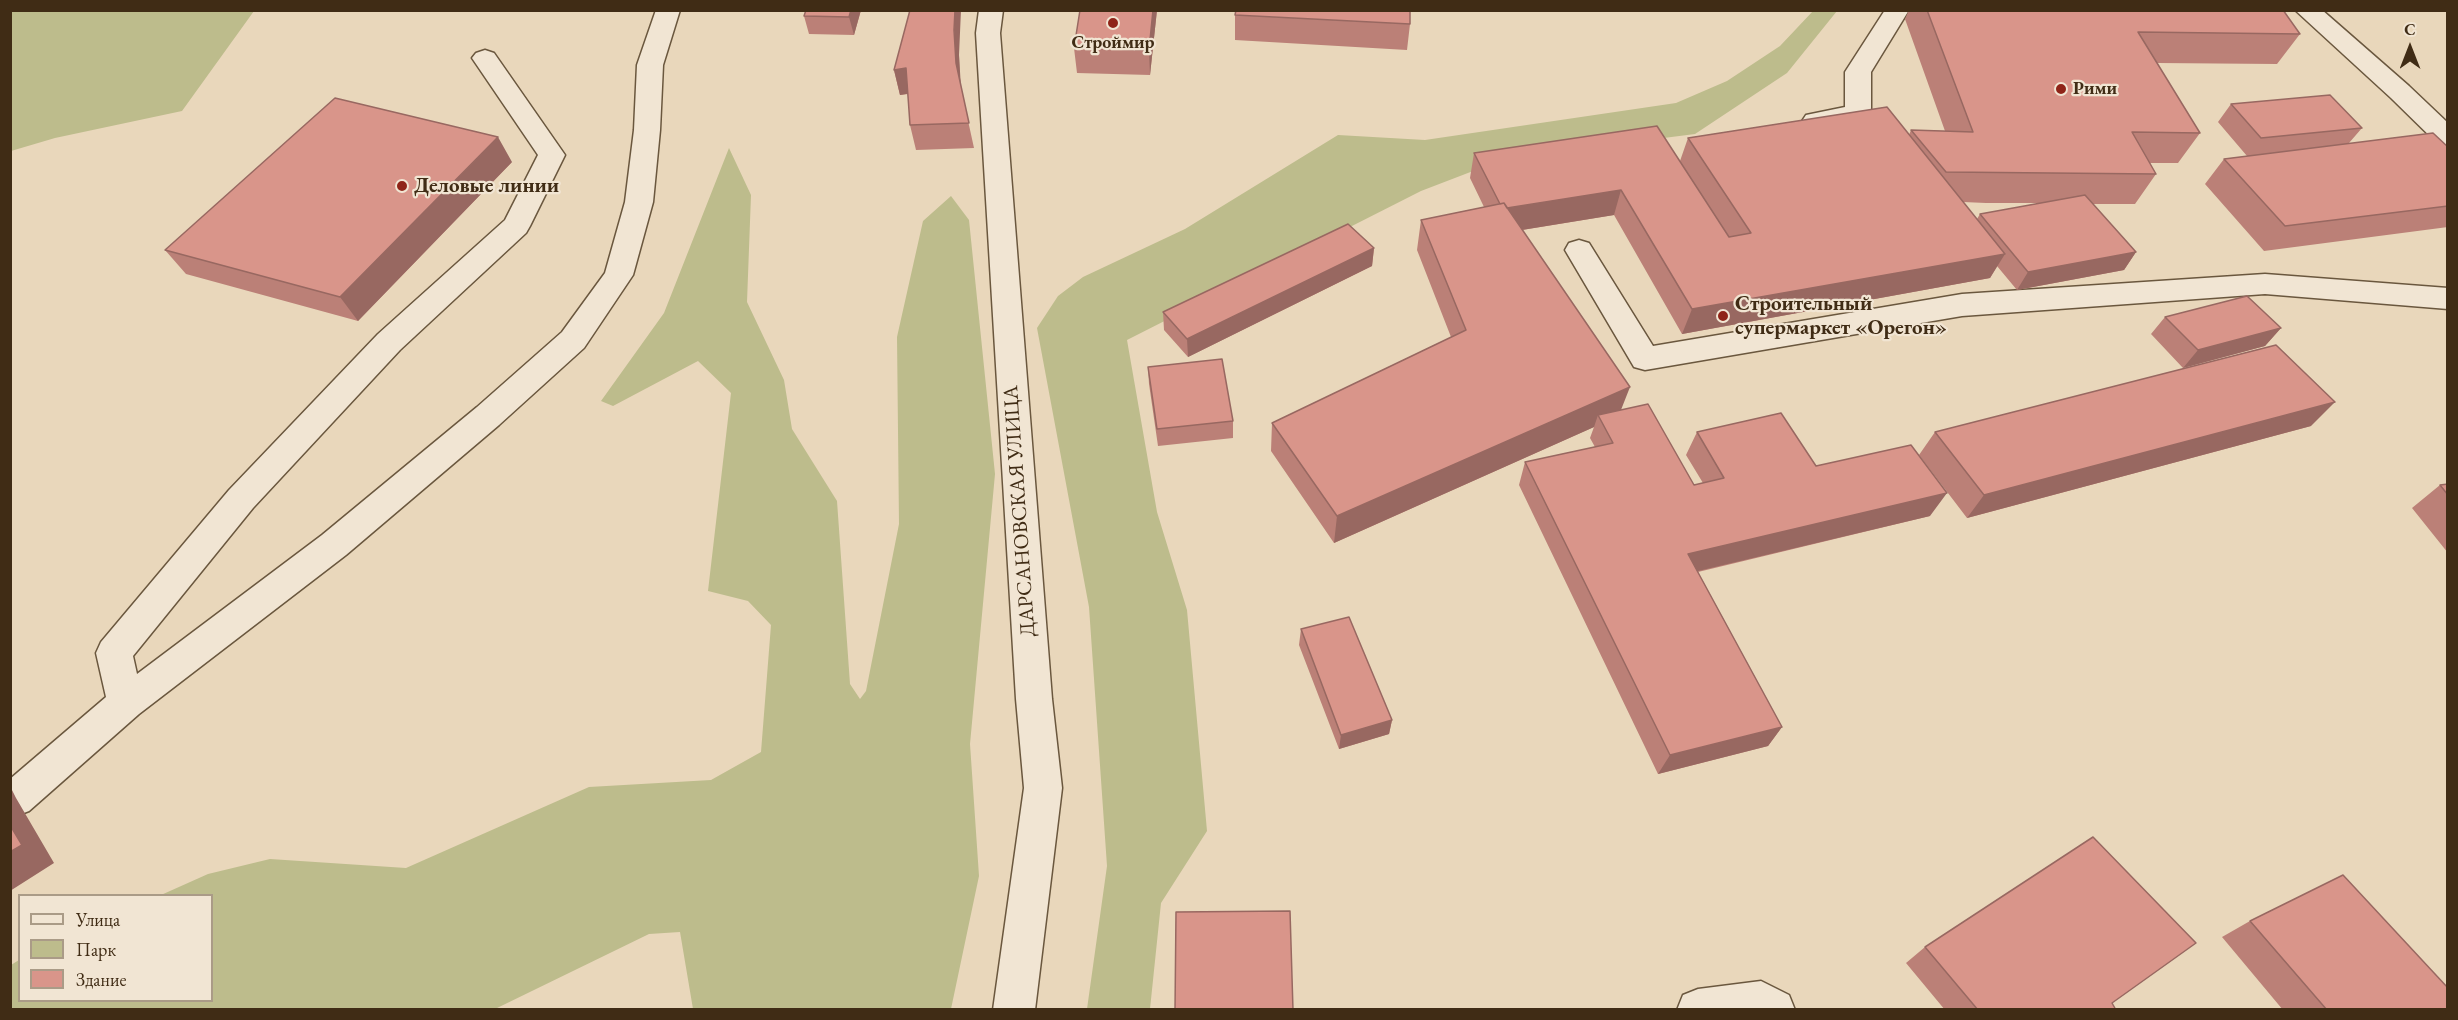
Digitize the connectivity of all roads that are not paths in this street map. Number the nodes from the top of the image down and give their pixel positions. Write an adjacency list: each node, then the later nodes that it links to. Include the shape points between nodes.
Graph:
1 (668, 10): 10 (street, via 650,65 639,202 619,275 573,340 334,545)
2 (992, 10): 12 (street, ДАРСАНОВСКАЯ УЛИЦА, via 987,33 1043,788)
3 (1897, 10): 6 (street, via 1858,72 1858,113)
4 (2307, 10): 7 (street)
5 (485, 58): 10 (street, via 552,155 516,226 389,342 241,500 114,653)
6 (1788, 126)
7 (2448, 139)
8 (1579, 250): 9 (street, via 1645,359 1974,304 2265,284)
9 (2448, 299)
10 (126, 703): 11 (street)
11 (16, 798)
12 (1014, 1010)
13 (1698, 1010): 14 (street, via 1761,1002)
14 (1774, 1010)

